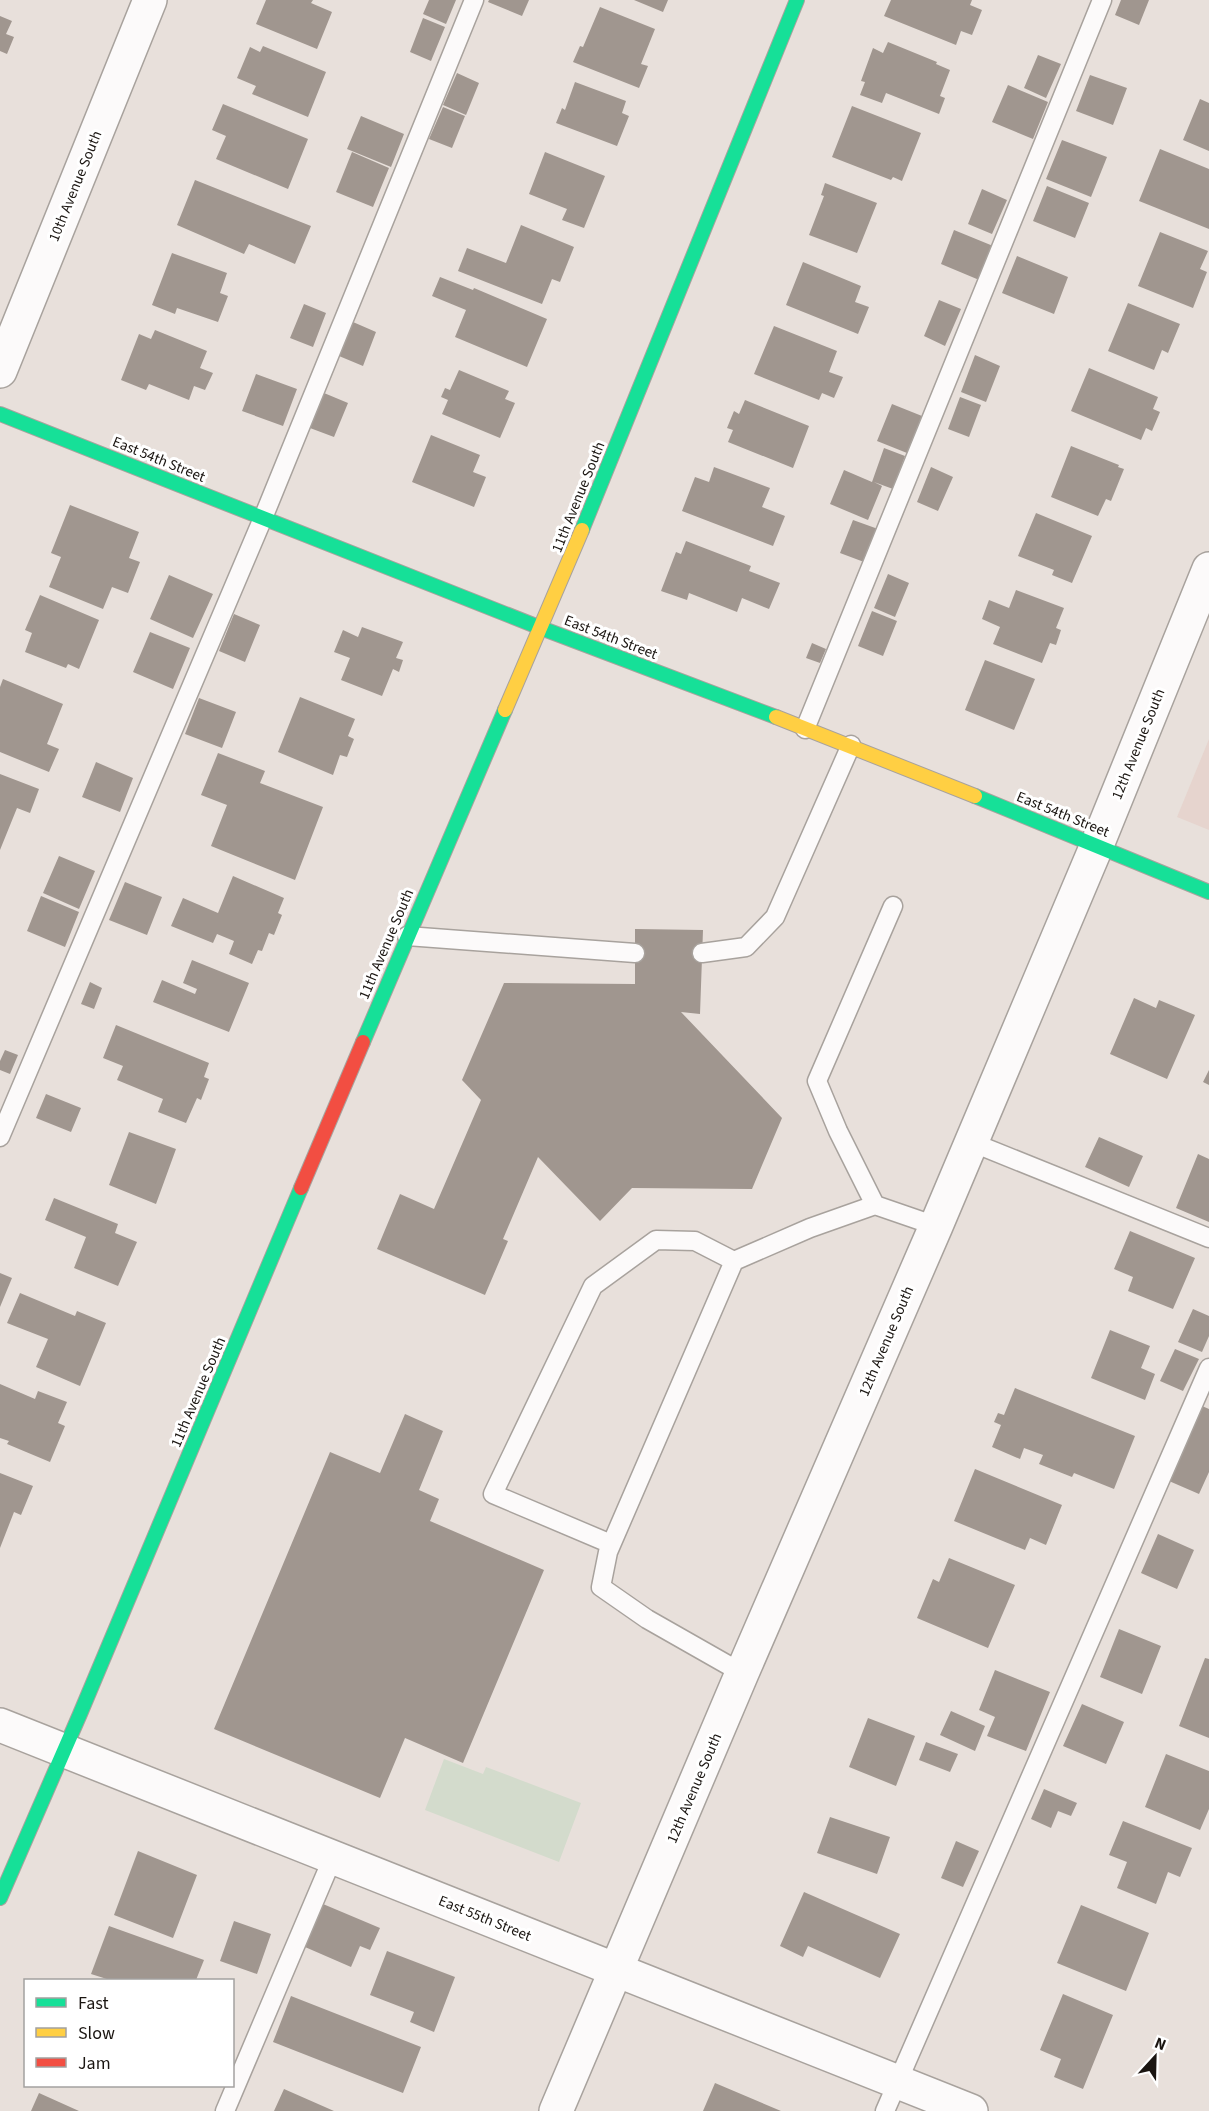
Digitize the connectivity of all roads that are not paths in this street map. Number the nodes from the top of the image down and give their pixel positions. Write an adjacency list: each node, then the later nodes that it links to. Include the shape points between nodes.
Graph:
1 (150, 0): 5 (street, 10th Avenue South)
2 (474, 0): 7 (lane)
3 (797, 0): 9 (street, 11th Avenue South)
4 (1102, 0): 10 (lane)
5 (0, 371)
6 (0, 414): 7 (street, East 54th Street)
7 (263, 518): 9 (street, East 54th Street); 18 (lane)
8 (1209, 569): 12 (street, 12th Avenue South)
9 (541, 628): 10 (street, East 54th Street); 15 (street, 11th Avenue South)
10 (805, 729): 11 (street, East 54th Street)
11 (850, 745): 12 (street, East 54th Street); 17 (lane, via 775,917 746,947)
12 (1097, 845): 13 (street, East 54th Street); 19 (street, 12th Avenue South)
13 (1209, 892)
14 (893, 906): 20 (lane, via 817,1081)
15 (407, 936): 16 (lane); 28 (street, 11th Avenue South)
16 (635, 953)
17 (702, 953)
18 (0, 1137)
19 (971, 1142): 21 (street, 12th Avenue South); 22 (lane)
20 (875, 1205): 21 (lane); 23 (lane)
21 (936, 1226): 26 (street, 12th Avenue South)
22 (1209, 1238)
23 (734, 1261): 25 (lane); 25 (lane, via 695,1241 656,1240 594,1286 493,1494)
24 (1209, 1368): 32 (lane)
25 (611, 1544): 26 (lane, via 601,1587 647,1619)
26 (742, 1673): 31 (street, 12th Avenue South)
27 (0, 1725): 28 (street, East 55th Street)
28 (64, 1751): 29 (street, East 55th Street); 30 (street, 11th Avenue South)
29 (333, 1857): 31 (street, East 55th Street); 33 (lane)
30 (0, 1898)
31 (618, 1970): 32 (street, East 55th Street); 34 (street, 12th Avenue South)
32 (898, 2081): 35 (lane); 36 (street, East 55th Street)
33 (225, 2111)
34 (556, 2111)
35 (885, 2111)
36 (971, 2111)

